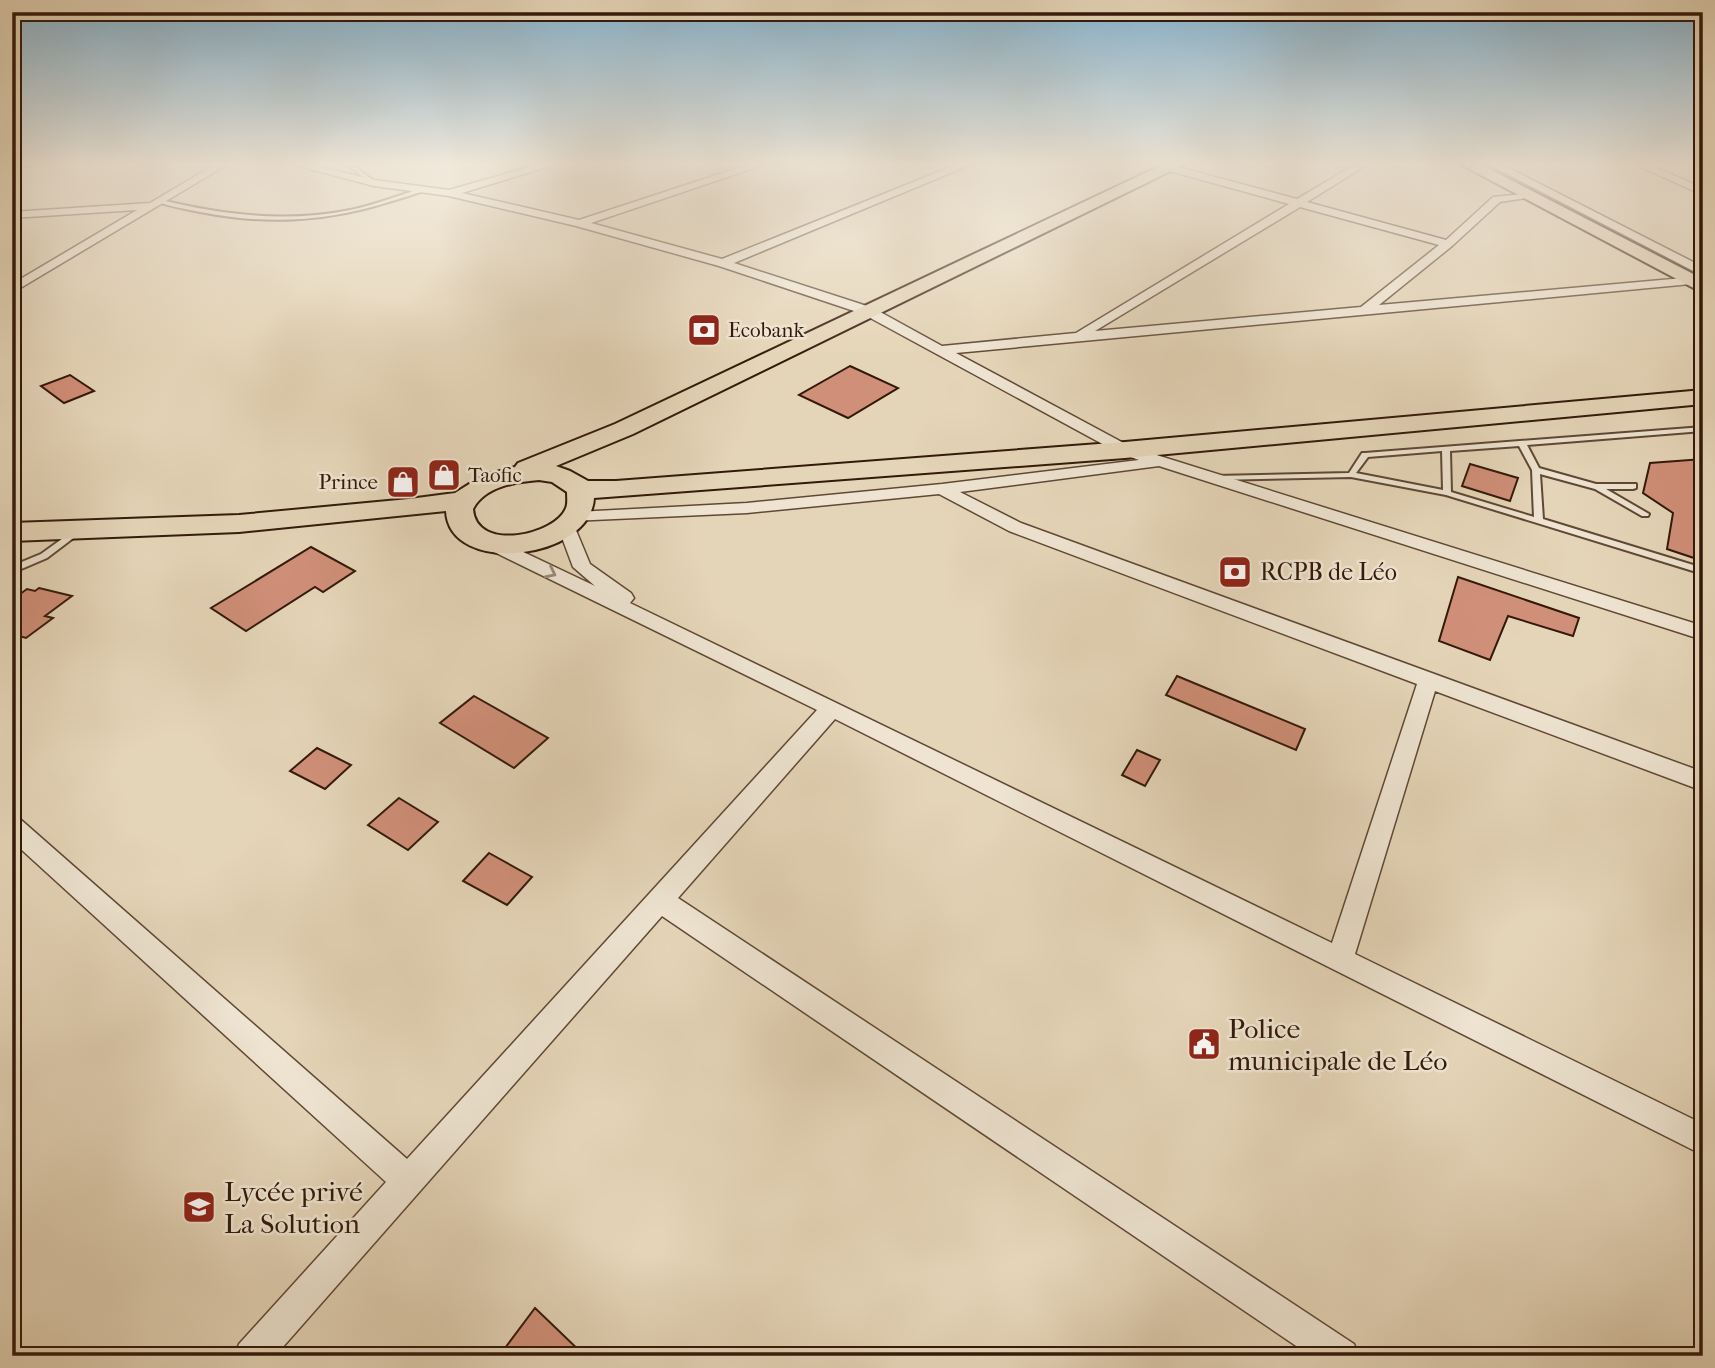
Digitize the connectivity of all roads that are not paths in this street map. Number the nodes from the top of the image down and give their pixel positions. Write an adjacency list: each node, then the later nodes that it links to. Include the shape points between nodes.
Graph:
1 (117, 228): 12 (street)
2 (596, 228): 11 (street)
3 (810, 228): 11 (street)
4 (1043, 228): 17 (main road)
5 (1257, 228): 18 (street)
6 (1389, 228): 10 (street)
7 (1466, 228): 10 (street)
8 (1595, 228): 14 (main road)
9 (1606, 228): 14 (street)
10 (1448, 244): 16 (street)
11 (723, 263): 17 (street)
12 (38, 274): 13 (street); 15 (street)
13 (12, 276)
14 (1699, 280): 16 (street)
15 (12, 289)
16 (1367, 308): 18 (street)
17 (868, 311): 19 (street); 21 (main road)
18 (1078, 336): 19 (street)
19 (939, 349): 24 (street)
20 (1703, 397): 24 (main road)
21 (624, 429): 28 (main road); 32 (main road)
22 (1703, 429): 23 (lane)
23 (1522, 444): 25 (lane); 27 (lane)
24 (1125, 450): 26 (street); 31 (main road)
25 (1446, 450): 29 (lane, via 1365,455); 37 (lane)
26 (1162, 461): 30 (street); 36 (street)
27 (1536, 470): 35 (lane); 42 (lane)
28 (515, 474): 32 (main road, via 549,472); 38 (main road, via 486,484)
29 (1352, 475): 30 (lane); 37 (lane)
30 (1214, 478): 50 (street)
31 (739, 479): 34 (main road); 39 (street)
32 (578, 485): 34 (main road); 43 (main road, via 584,502)
33 (1633, 486): 35 (lane)
34 (649, 487): 43 (main road)
35 (1596, 487): 41 (lane)
36 (942, 489): 39 (street); 51 (street, via 1015,527)
37 (1447, 493): 42 (lane)
38 (466, 500): 40 (main road); 46 (main road, via 461,525)
39 (747, 508): 43 (street)
40 (372, 514): 44 (main road); 46 (main road)
41 (1645, 514)
42 (1539, 521): 48 (lane)
43 (572, 522): 46 (main road, via 532,542 510,545); 49 (street, via 582,567)
44 (77, 531): 45 (main road); 47 (lane, via 44,556)
45 (12, 532)
46 (480, 539): 49 (street, one-way to 49)
47 (12, 570)
48 (1703, 571)
49 (665, 629): 52 (street)
50 (1703, 632)
51 (1428, 681): 53 (street); 56 (street)
52 (832, 709): 55 (street); 56 (street)
53 (1703, 782)
54 (12, 826): 58 (street)
55 (660, 900): 58 (street); 60 (street)
56 (1340, 960): 57 (street)
57 (1703, 1139)
58 (408, 1181): 59 (street)
59 (251, 1356)
60 (1342, 1356)

